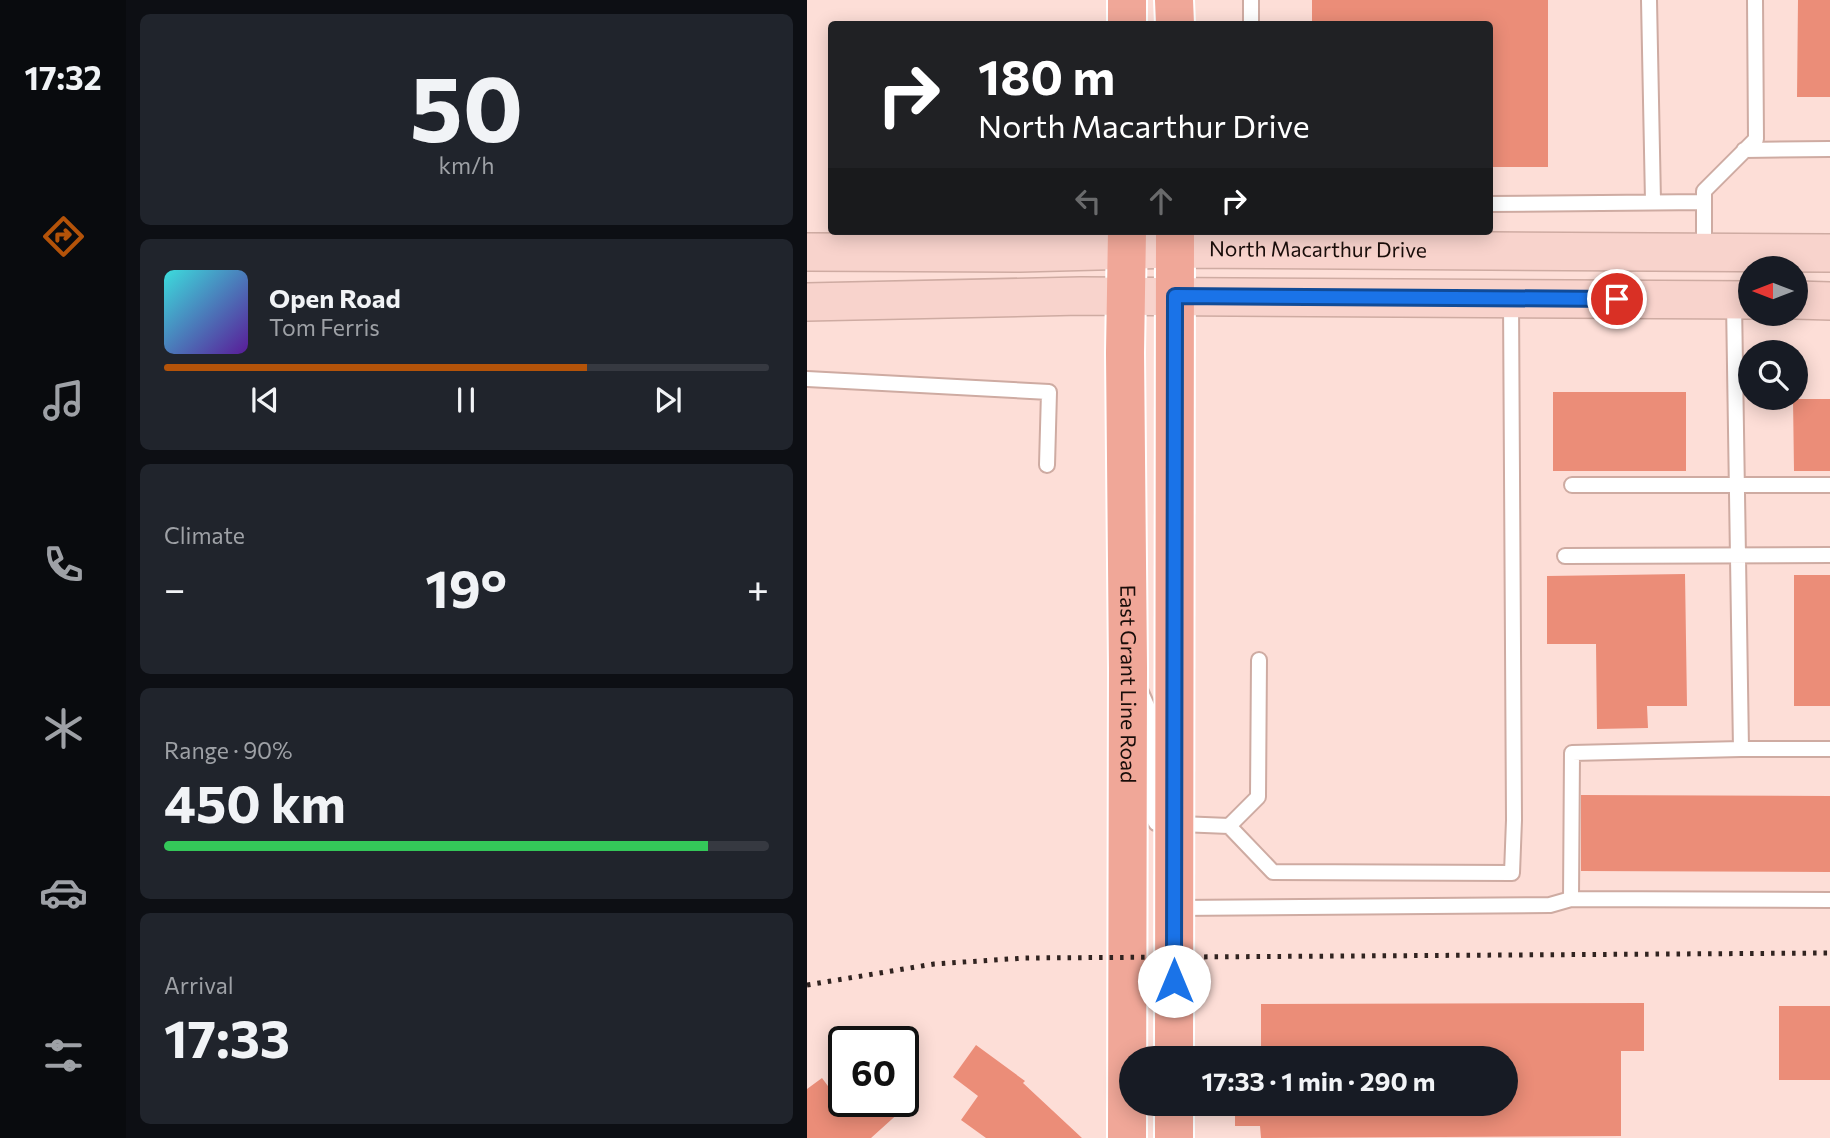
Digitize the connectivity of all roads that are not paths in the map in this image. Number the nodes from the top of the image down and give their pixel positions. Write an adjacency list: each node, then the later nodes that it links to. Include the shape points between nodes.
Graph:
1 (1127, 0): 6 (main road)
2 (1175, 0): 7 (main road)
3 (1251, 0): 8 (lane)
4 (1649, 0): 11 (lane)
5 (1755, 0): 10 (lane, via 1756,139)
6 (1127, 21)
7 (1175, 21)
8 (1251, 21)
9 (1830, 149): 10 (lane)
10 (1744, 150): 12 (lane, via 1704,191)
11 (1653, 201): 12 (lane); 13 (lane)
12 (1704, 202): 16 (lane)
13 (1493, 204)
14 (1127, 240): 15 (main road, North Macarthur Drive); 17 (main road, North Macarthur Drive, via 1020,253); 19 (main road, East Grant Line Road)
15 (1175, 240): 16 (main road, North Macarthur Drive); 20 (main road)
16 (1704, 252): 18 (main road, North Macarthur Drive)
17 (807, 253)
18 (1830, 253)
19 (1127, 296): 20 (main road); 25 (main road); 35 (main road, East Grant Line Road)
20 (1175, 296): 21 (main road); 38 (main road)
21 (1511, 298): 22 (main road); 39 (lane, via 1512,873 1273,872)
22 (1734, 300): 30 (lane)
23 (1808, 300): 24 (main road)
24 (1830, 301)
25 (807, 302)
26 (807, 379): 27 (lane, via 1049,392)
27 (1047, 465)
28 (1572, 485): 30 (lane)
29 (1830, 485): 30 (lane)
30 (1737, 486): 31 (lane)
31 (1738, 554): 32 (lane); 33 (lane); 36 (lane)
32 (1830, 555)
33 (1565, 556)
34 (1259, 660): 39 (lane, via 1258,797)
35 (1128, 668): 38 (lane, via 1148,708 1150,813 1156,823); 45 (main road, East Grant Line Road)
36 (1740, 749): 37 (lane); 40 (lane, via 1572,753)
37 (1830, 749)
38 (1173, 826): 39 (lane); 42 (main road)
39 (1229, 826)
40 (1571, 899): 41 (lane); 42 (lane, via 1550,905)
41 (1830, 900)
42 (1174, 908): 43 (main road)
43 (1174, 1046)
44 (1174, 1116): 46 (main road)
45 (1127, 1138)
46 (1174, 1138)

